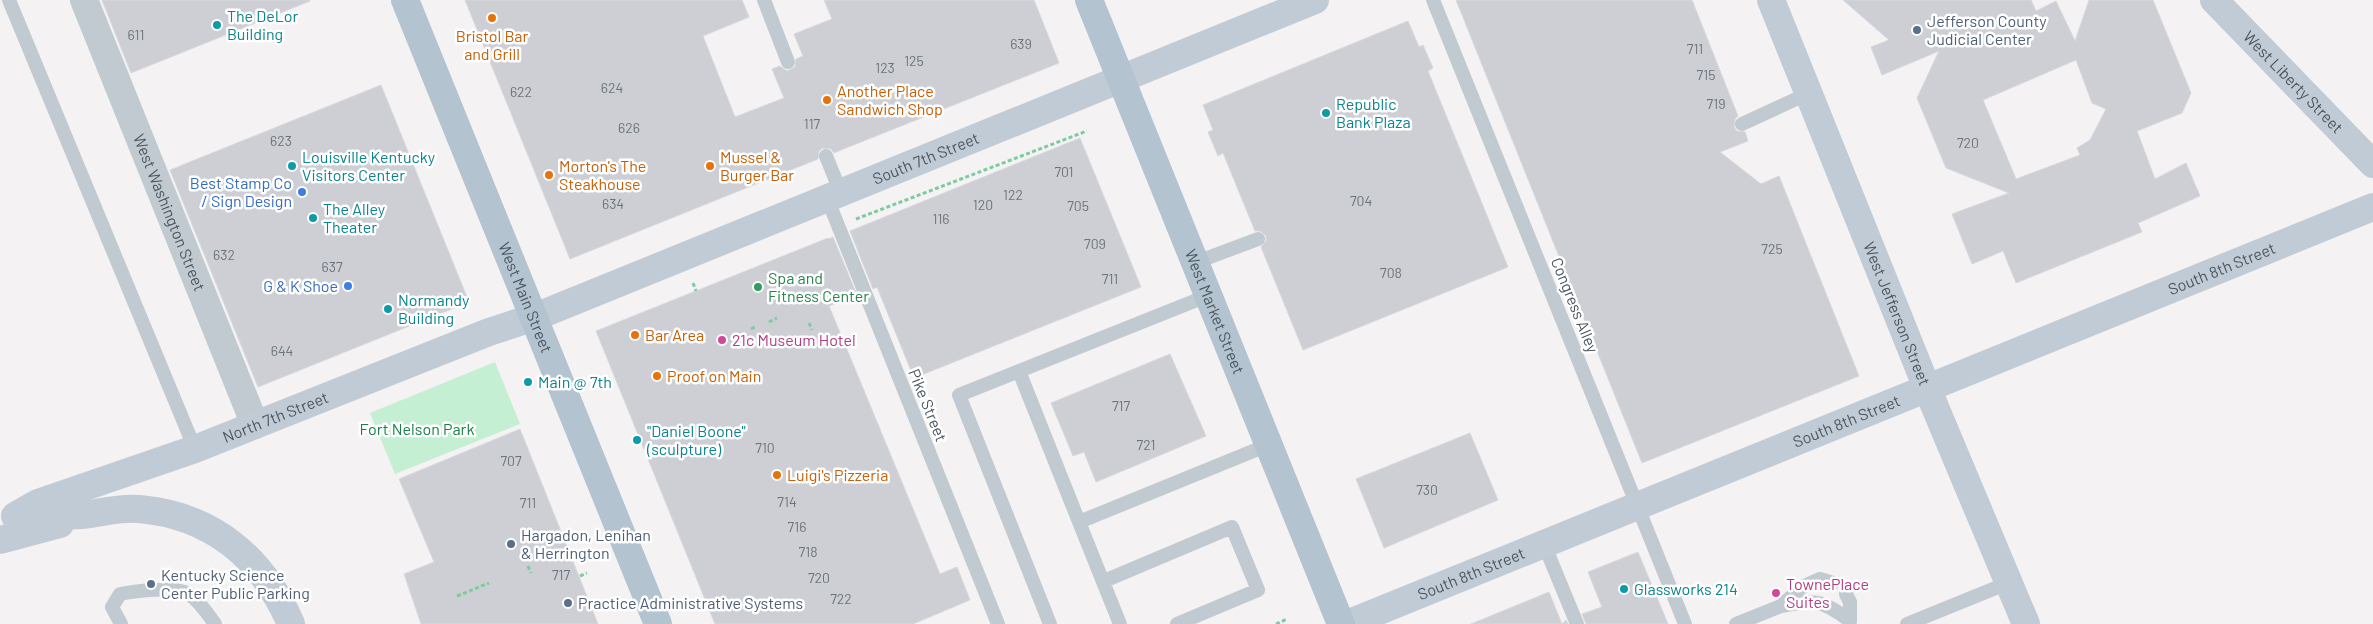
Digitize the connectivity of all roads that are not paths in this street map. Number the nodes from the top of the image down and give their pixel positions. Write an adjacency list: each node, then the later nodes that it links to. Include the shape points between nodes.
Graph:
1 (9, 0): 26 (lane)
2 (84, 0): 24 (street, West Washington Street)
3 (405, 0): 21 (main road, West Main Street)
4 (764, 0): 10 (lane)
5 (1089, 0): 11 (main road, West Market Street)
6 (1315, 0): 11 (street, South 7th Street)
7 (1433, 0): 27 (lane, Congress Alley)
8 (1771, 0): 12 (street, West Jefferson Street)
9 (2214, 0): 15 (street, West Liberty Street)
10 (788, 62)
11 (1122, 79): 16 (street, South 7th Street); 19 (main road, West Market Street)
12 (1809, 93): 13 (lane); 23 (street, West Jefferson Street)
13 (1742, 124)
14 (826, 156): 16 (lane, Pike Street)
15 (2373, 164)
16 (834, 195): 21 (street, South 7th Street); 43 (lane, Pike Street)
17 (2373, 207): 23 (street, South 8th Street)
18 (1258, 239): 19 (lane)
19 (1194, 263): 20 (main road, West Market Street)
20 (1207, 296): 22 (lane); 25 (main road, West Market Street)
21 (535, 317): 24 (street, North 7th Street, via 489,332); 42 (main road, West Main Street)
22 (1019, 371): 30 (lane); 44 (lane, via 959,395)
23 (1928, 388): 27 (street, South 8th Street); 35 (street, West Jefferson Street)
24 (256, 425): 26 (street, North 7th Street)
25 (1268, 445): 30 (lane); 47 (main road, West Market Street)
26 (195, 449): 29 (street, North 7th Street, via 38,503)
27 (1637, 506): 32 (street, South 8th Street); 50 (lane, Congress Alley)
28 (82, 515): 29 (street); 31 (street, via 48,528); 41 (street, via 138,509 165,513 216,531 262,572 274,588)
29 (7, 517)
30 (1079, 522): 33 (lane)
31 (0, 540)
32 (1544, 544): 48 (street, South 8th Street); 49 (lane)
33 (1104, 582): 45 (lane); 46 (lane, via 1232,527 1258,590)
34 (1833, 583): 37 (lane, via 1820,579 1802,587)
35 (2008, 583): 52 (lane); 53 (street, West Jefferson Street)
36 (1846, 594): 38 (lane, via 1850,602)
37 (1781, 606): 38 (lane, via 1811,601 1825,604); 51 (lane)
38 (1851, 623)
39 (122, 624): 40 (lane, via 112,607 120,594 166,590 190,595)
40 (215, 624)
41 (291, 624)
42 (658, 624)
43 (998, 624)
44 (1050, 624)
45 (1120, 624)
46 (1177, 624)
47 (1340, 624)
48 (1348, 624)
49 (1577, 624)
50 (1685, 624)
51 (1736, 624)
52 (1908, 624)
53 (2026, 624)

